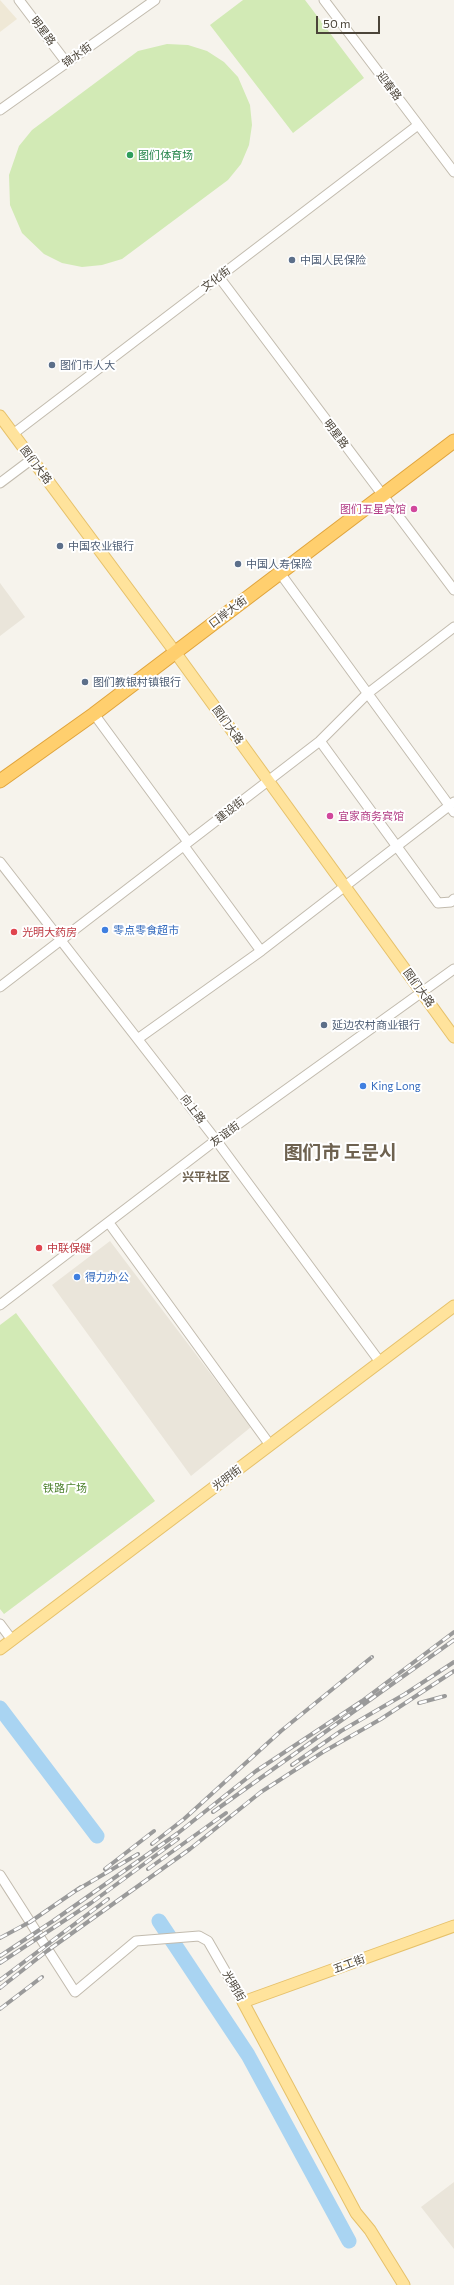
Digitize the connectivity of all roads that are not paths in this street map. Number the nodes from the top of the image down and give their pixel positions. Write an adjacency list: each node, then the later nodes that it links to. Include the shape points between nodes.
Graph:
1 (19, 0): 4 (street, 明星路)
2 (155, 0): 4 (street, 锦水街)
3 (324, 0): 6 (street, 迎春路)
4 (66, 62): 5 (street, 锦水街)
5 (0, 110)
6 (418, 125): 7 (street, 迎春路); 8 (street, 文化街)
7 (454, 172)
8 (219, 277): 10 (street, 文化街); 14 (street, 明星路)
9 (0, 416): 10 (main road, 图们大路)
10 (13, 434): 12 (main road, 图们大路)
11 (454, 441): 14 (highway, 口岸大街)
12 (32, 459): 13 (street); 18 (main road, 图们大路)
13 (0, 483)
14 (382, 496): 15 (highway, 口岸大街); 16 (street, 明星路)
15 (280, 573): 18 (highway, 口岸大街); 19 (street)
16 (454, 590)
17 (454, 627): 19 (street, 建设街)
18 (175, 652): 20 (highway, 口岸大街); 23 (main road, 图们大路)
19 (367, 694): 21 (street, 建设街); 24 (street)
20 (94, 714): 22 (highway, 口岸大街); 25 (street)
21 (320, 741): 23 (street, 建设街); 26 (street)
22 (0, 781)
23 (268, 781): 25 (street, 建设街); 28 (main road, 图们大路)
24 (453, 806): 26 (street)
25 (186, 844): 30 (street, 建设街); 31 (street)
26 (397, 846): 28 (street); 29 (street, via 438,903 451,902)
27 (0, 862): 30 (street, 向上路)
28 (345, 886): 31 (street); 34 (main road, 图们大路)
29 (454, 899)
30 (61, 939): 33 (street, 建设街); 36 (street, 向上路)
31 (261, 951): 36 (street)
32 (454, 968): 34 (street, 友谊街)
33 (0, 987)
34 (422, 993): 35 (main road, 图们大路); 37 (street, 友谊街)
35 (454, 1036)
36 (139, 1038): 37 (street, 向上路)
37 (216, 1140): 38 (street, 友谊街); 41 (street, 向上路)
38 (110, 1222): 39 (street, 友谊街); 42 (street)
39 (0, 1305)
40 (454, 1306): 41 (main road, 光明街)
41 (380, 1362): 42 (main road, 光明街)
42 (270, 1445): 44 (main road, 光明街)
43 (0, 1624): 44 (street)
44 (12, 1640): 45 (main road, 光明街)
45 (0, 1649)
46 (0, 1875): 48 (street, 光明街, via 75,1992 136,1942 199,1936 208,1941)
47 (454, 1926): 48 (main road, 五工街)
48 (243, 2002): 49 (main road, 光明街, via 356,2213 370,2230)
49 (404, 2285)

